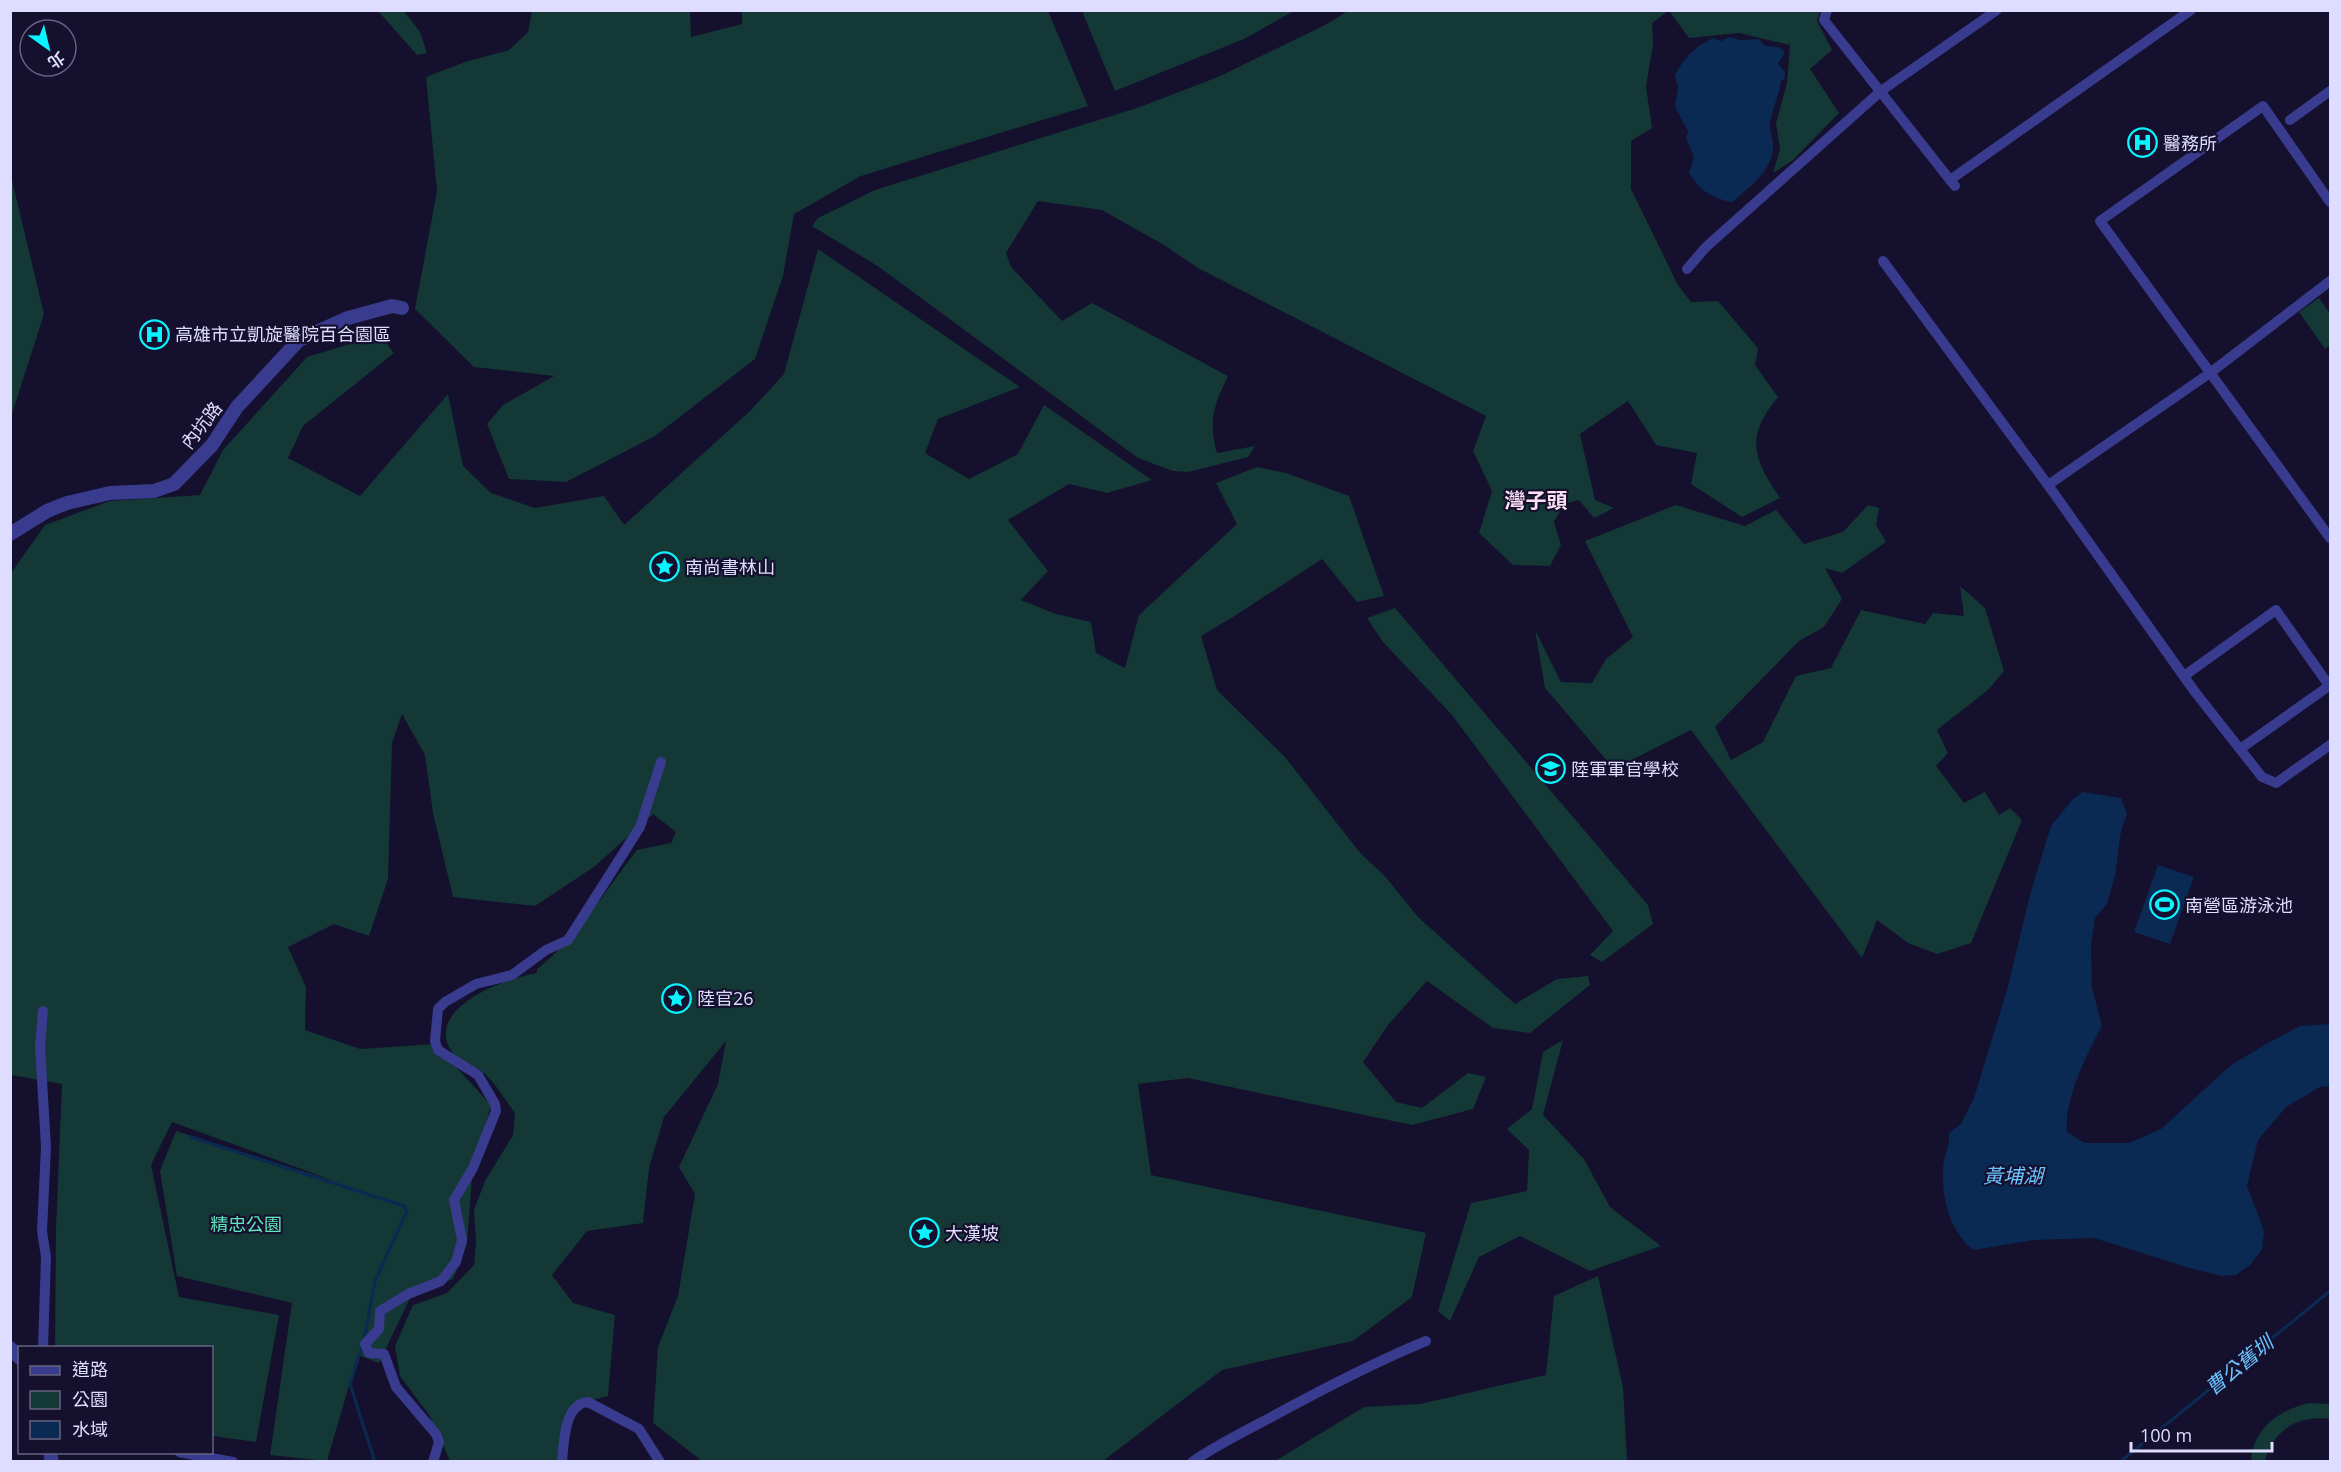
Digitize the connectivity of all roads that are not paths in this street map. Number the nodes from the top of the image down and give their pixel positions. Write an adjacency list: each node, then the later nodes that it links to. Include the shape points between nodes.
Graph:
1 (1827, 10): 4 (street, via 1824,20)
2 (1997, 10): 4 (street)
3 (2191, 10): 4 (street, via 1952,183)
4 (1881, 91): 9 (street)
5 (2331, 91): 6 (street)
6 (2290, 120)
7 (2331, 202): 12 (street, via 2263,106 2100,221)
8 (1883, 261): 13 (street)
9 (1687, 269)
10 (2331, 280): 12 (street)
11 (402, 308): 14 (street, 內坑路, via 392,306 348,318 299,340 237,407 212,445 174,484 154,491 110,493 67,504)
12 (2210, 373): 13 (street); 15 (street)
13 (2048, 485): 16 (street)
14 (10, 534)
15 (2331, 538)
16 (2184, 676): 17 (street, via 2276,610); 19 (street)
17 (2330, 687): 19 (street)
18 (2331, 745): 19 (street, via 2276,783 2262,777)
19 (2240, 749)
20 (661, 762): 26 (street, via 640,827 568,940 546,950 512,975 476,984 438,1009 438,1050 478,1075 496,1111 473,1168 454,1200 462,1240 456,1262 441,1281 380,1311 379,1329 365,1344 369,1353 384,1354 396,1387 436,1434 439,1442)
21 (43, 1011): 23 (street, via 40,1046 46,1147)
22 (1426, 1341): 29 (street, via 1377,1361 1223,1440)
23 (43, 1346)
24 (191, 1454): 25 (street)
25 (233, 1461)
26 (433, 1461)
27 (562, 1461): 28 (street, via 574,1407 588,1402 639,1429)
28 (660, 1461)
29 (1192, 1461)

